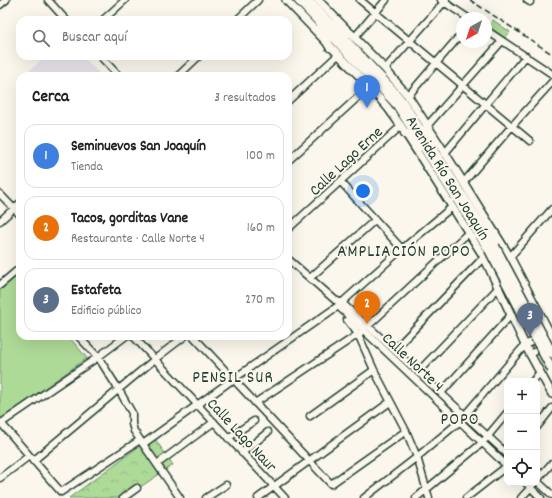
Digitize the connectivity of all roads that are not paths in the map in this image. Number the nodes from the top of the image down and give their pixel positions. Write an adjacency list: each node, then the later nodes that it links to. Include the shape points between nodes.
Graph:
1 (6, 0): 12 (street)
2 (48, 0): 16 (street)
3 (125, 0): 17 (street)
4 (258, 0): 18 (street)
5 (286, 0): 24 (main road, Avenida Río San Joaquín)
6 (298, 0): 15 (highway, Avenida Río San Joaquín)
7 (308, 0): 15 (highway, Avenida Río San Joaquín)
8 (318, 0): 20 (main road, Avenida Río San Joaquín)
9 (360, 0): 14 (street)
10 (386, 0): 14 (street)
11 (444, 1): 13 (street); 23 (street)
12 (0, 5)
13 (460, 12)
14 (375, 13): 20 (street); 23 (street)
15 (316, 14): 20 (highway); 24 (highway); 44 (highway, Avenida Río San Joaquín, via 391,88); 47 (highway, Avenida Río San Joaquín, via 397,106)
16 (62, 16)
17 (107, 16)
18 (241, 16)
19 (492, 34): 22 (street)
20 (353, 36): 30 (main road, Avenida Río San Joaquín)
21 (456, 40): 29 (street)
22 (502, 40): 26 (street); 35 (street)
23 (410, 41): 29 (street); 30 (street)
24 (330, 46): 25 (main road, Avenida Río San Joaquín)
25 (338, 55): 36 (main road, Avenida Río San Joaquín); 38 (street)
26 (526, 56): 33 (street); 39 (street)
27 (104, 60): 31 (street)
28 (195, 60): 32 (street)
29 (436, 62): 35 (street); 37 (street)
30 (385, 69): 37 (main road, Avenida Río San Joaquín)
31 (115, 72)
32 (182, 72)
33 (552, 74)
34 (552, 82): 41 (street)
35 (463, 86): 39 (street); 40 (street)
36 (369, 87): 42 (main road, Avenida Río San Joaquín); 46 (street)
37 (408, 96): 40 (main road, Avenida Río San Joaquín)
38 (292, 97)
39 (486, 104): 41 (street); 45 (street)
40 (428, 126): 44 (highway); 45 (main road, Avenida Río San Joaquín)
41 (512, 126): 43 (street); 49 (street)
42 (403, 130): 47 (highway); 48 (street, Calle Lago Erne); 51 (main road, Avenida Río San Joaquín)
43 (530, 141)
44 (432, 148): 58 (highway, Avenida Río San Joaquín)
45 (445, 153): 49 (main road, Avenida Río San Joaquín)
46 (292, 157)
47 (431, 161): 58 (highway, Avenida Río San Joaquín)
48 (341, 182): 54 (street); 56 (street, Calle Lago Erne)
49 (464, 182): 60 (main road, Avenida Río San Joaquín)
50 (0, 194): 52 (street)
51 (452, 207): 57 (main road, Avenida Río San Joaquín); 59 (street)
52 (14, 209): 55 (street)
53 (552, 209): 60 (street)
54 (375, 220): 59 (street); 65 (street)
55 (0, 221)
56 (292, 225)
57 (468, 233): 61 (main road, Avenida Río San Joaquín); 71 (street)
58 (492, 248): 84 (highway, Avenida Río San Joaquín, bridge); 89 (highway, Avenida Río San Joaquín, bridge)
59 (402, 249): 69 (street)
60 (510, 257): 63 (main road, Avenida Río San Joaquín)
61 (484, 258): 66 (main road, Avenida Río San Joaquín); 83 (street)
62 (292, 262): 65 (street)
63 (516, 267): 66 (main road, via 506,275); 73 (main road, Avenida Río San Joaquín)
64 (16, 273): 67 (street)
65 (310, 278): 69 (street)
66 (494, 278): 68 (main road, Avenida Río San Joaquín)
67 (0, 286)
68 (498, 288): 70 (main road, Avenida Río San Joaquín); 90 (street)
69 (340, 305): 71 (street, Calle Norte 4); 72 (street, Calle Norte 4); 74 (street)
70 (511, 315): 82 (main road, Avenida Río San Joaquín); 95 (street)
71 (368, 326): 83 (street, Calle Norte 4)
72 (360, 332): 88 (street); 98 (street); 106 (street, Calle Norte 4)
73 (551, 333): 82 (street)
74 (292, 338)
75 (82, 340): 86 (street)
76 (121, 340): 86 (street)
77 (137, 340): 87 (street, Calle Lago Naur)
78 (180, 340): 87 (street)
79 (197, 340): 93 (street)
80 (290, 340): 93 (street)
81 (552, 343): 85 (street)
82 (525, 345): 85 (main road, Avenida Río San Joaquín); 102 (street)
83 (394, 350): 90 (street, Calle Norte 4)
84 (552, 353)
85 (530, 354): 91 (main road, Avenida Río San Joaquín)
86 (98, 357): 94 (street); 108 (street)
87 (155, 359): 94 (street); 99 (street, Calle Lago Naur)
88 (374, 370): 97 (street); 103 (street)
89 (552, 370)
90 (418, 372): 95 (street, Calle Norte 4)
91 (540, 372): 92 (street); 96 (main road, Avenida Río San Joaquín)
92 (535, 378)
93 (232, 380): 98 (street); 99 (street)
94 (119, 390): 113 (street, via 131,411 133,428); 118 (street)
95 (441, 392): 102 (street, Calle Norte 4)
96 (552, 394)
97 (390, 402): 109 (street); 119 (street)
98 (255, 403): 119 (street)
99 (198, 405): 105 (street, Calle Lago Naur); 113 (street)
100 (552, 408): 107 (street)
101 (506, 414): 111 (street)
102 (465, 415): 106 (street); 111 (street, Calle Norte 4)
103 (310, 416)
104 (254, 421): 112 (street)
105 (214, 422): 112 (street, Calle Lago Naur); 122 (street)
106 (459, 422): 114 (street, Calle Norte 4); 117 (street)
107 (540, 423)
108 (0, 424): 118 (street)
109 (406, 431): 117 (street); 119 (street, via 331,484)
110 (268, 432): 116 (street)
111 (488, 436): 114 (street); 115 (street, Calle Norte 4)
112 (228, 438): 116 (street, Calle Lago Naur)
113 (141, 442): 118 (street, via 61,492); 122 (street)
114 (482, 443): 120 (street, Calle Norte 4); 132 (street)
115 (504, 451)
116 (242, 453): 130 (street, Calle Lago Naur)
117 (417, 457): 132 (street); 139 (street)
118 (31, 459): 125 (street)
119 (309, 461): 130 (street)
120 (504, 463)
121 (552, 463): 124 (street)
122 (156, 464): 135 (street)
123 (504, 468): 142 (street)
124 (540, 477)
125 (0, 478)
126 (540, 484): 133 (street)
127 (226, 485): 136 (street)
128 (532, 486): 143 (street)
129 (534, 486): 144 (street)
130 (274, 487): 137 (street); 138 (street, Calle Lago Naur)
131 (137, 488): 134 (street)
132 (427, 490): 140 (street); 141 (street)
133 (552, 495)
134 (123, 498)
135 (180, 498)
136 (206, 498)
137 (258, 498)
138 (285, 498)
139 (364, 498)
140 (416, 498)
141 (429, 498)
142 (466, 498)
143 (521, 498)
144 (541, 498)

